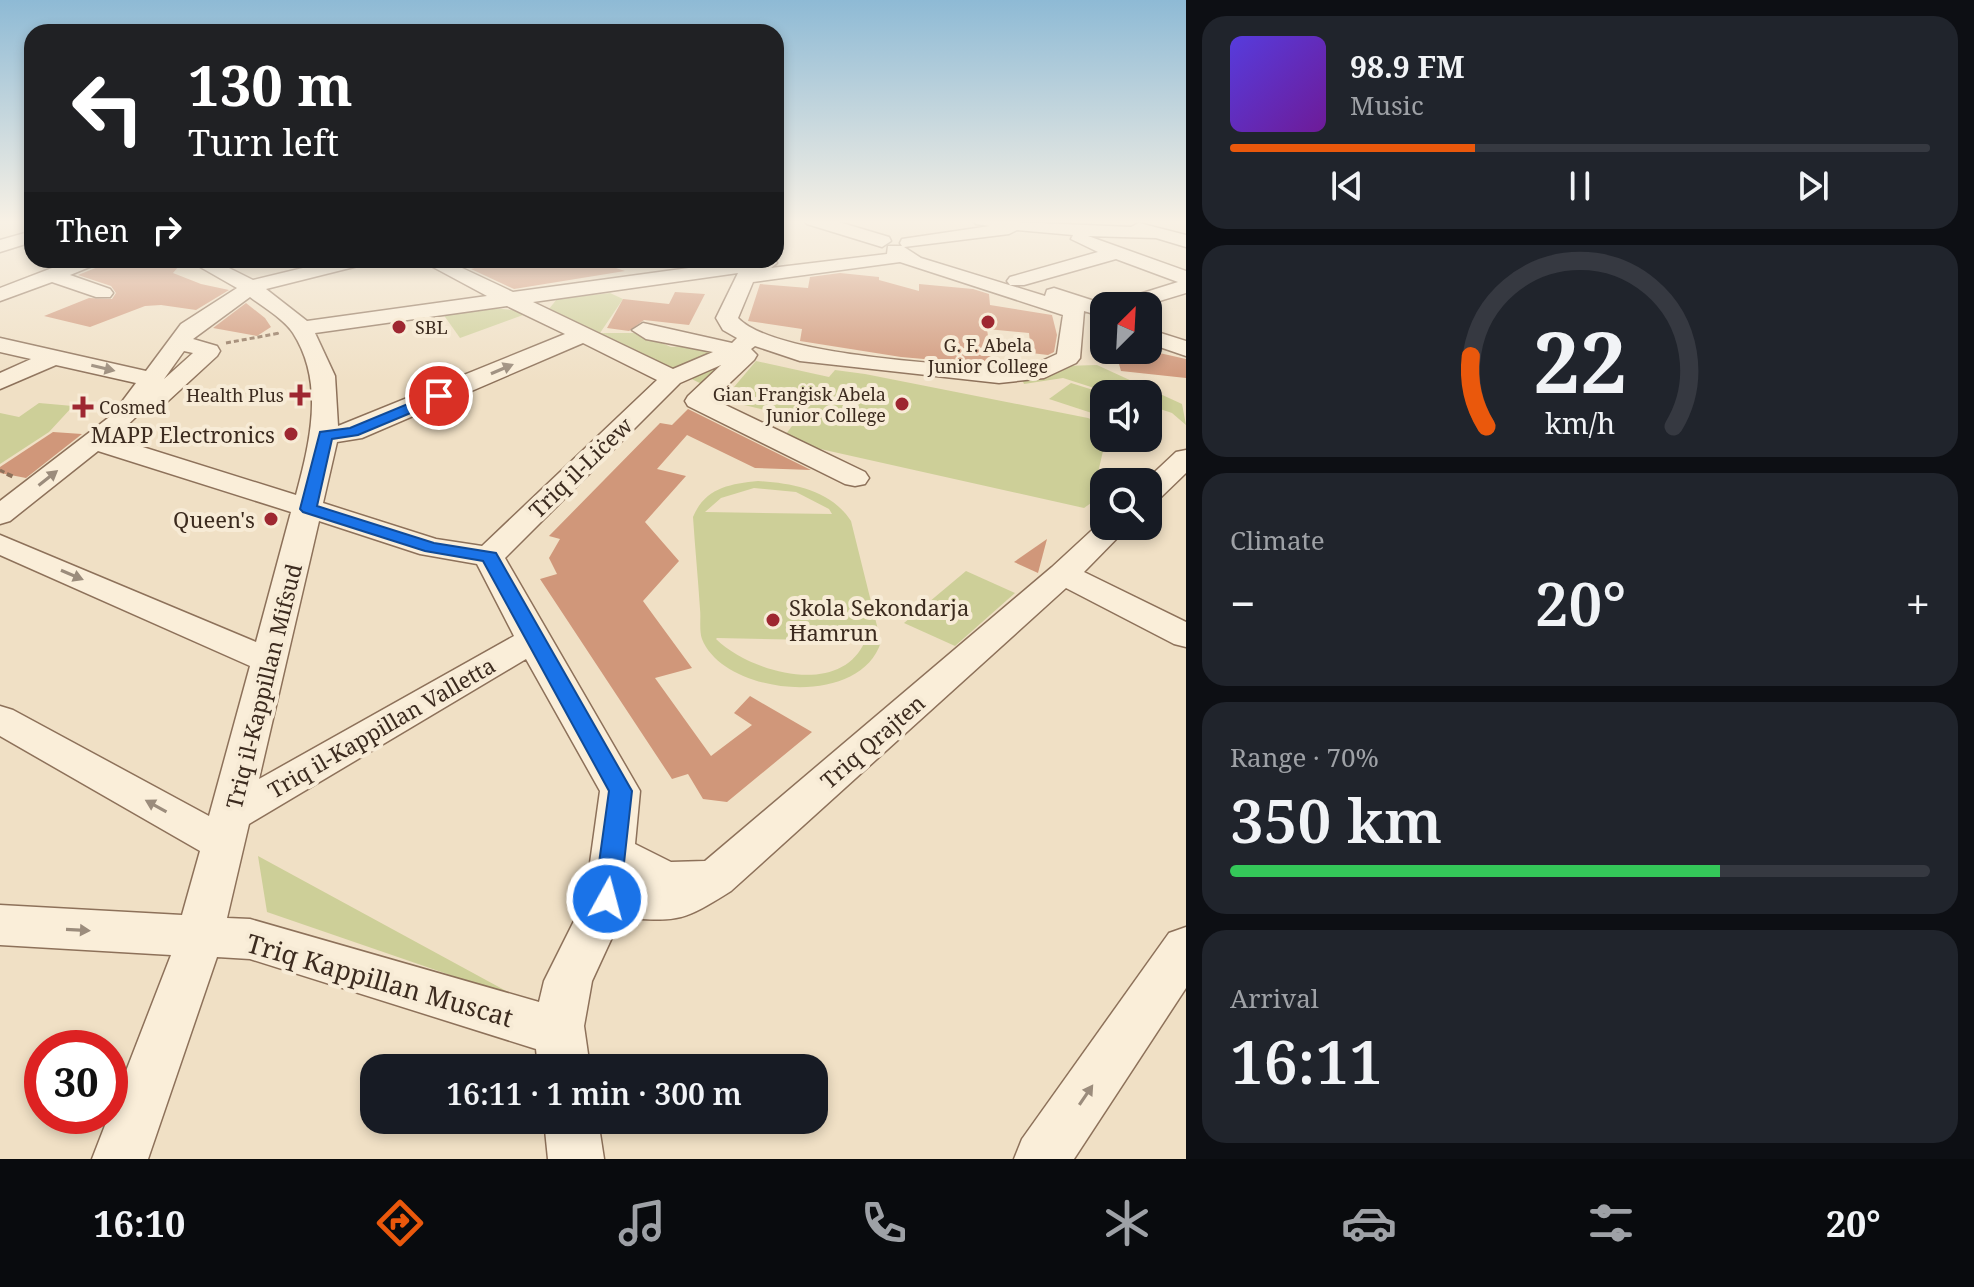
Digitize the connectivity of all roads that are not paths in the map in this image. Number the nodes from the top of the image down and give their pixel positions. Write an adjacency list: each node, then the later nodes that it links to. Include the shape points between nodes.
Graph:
1 (226, 274): 14 (street, Triq il-Kappillan Mifsud)
2 (303, 274): 14 (street)
3 (459, 274): 18 (street)
4 (621, 274): 18 (street)
5 (768, 274): 29 (street, via 745,277 727,318)
6 (863, 274): 11 (street)
7 (953, 274): 11 (street)
8 (992, 274): 12 (street)
9 (1041, 274): 12 (street)
10 (52, 275): 15 (street); 16 (street)
11 (969, 279): 29 (street, via 1074,312 1068,358 1036,373 999,376)
12 (1017, 281): 19 (street)
13 (1186, 286): 17 (street)
14 (251, 287): 20 (street, Triq il-Kappillan Mifsud); 26 (street, via 189,329)
15 (4, 292)
16 (103, 293)
17 (1162, 293)
18 (511, 299): 20 (street); 23 (street)
19 (1090, 306)
20 (302, 328): 35 (street, Triq il-Kappillan Mifsud, via 323,376)
21 (1162, 328): 24 (street)
22 (643, 330): 29 (street)
23 (581, 336): 31 (street); 35 (street, one-way to 23, via 353,432)
24 (1186, 336)
25 (1162, 341): 28 (street)
26 (179, 342): 32 (street); 34 (street, via 209,351 149,407)
27 (0, 345): 30 (street)
28 (1186, 349)
29 (738, 350): 31 (street, Triq il-Liċew); 38 (street, via 697,401)
30 (54, 357): 32 (street, one-way to 32); 33 (street)
31 (672, 378): 44 (street, Triq il-Liċew)
32 (151, 379): 34 (street)
33 (0, 382)
34 (121, 420): 36 (street)
35 (325, 436): 40 (street, Triq il-Kappillan Mifsud)
36 (95, 441): 40 (street); 41 (street, one-way to 36)
37 (1186, 458): 39 (street)
38 (855, 478)
39 (1162, 481)
40 (309, 509): 44 (street, via 431,547); 48 (street, Triq il-Kappillan Mifsud)
41 (0, 515)
42 (1099, 540): 45 (street, Triq Qrajten)
43 (0, 544): 48 (street, one-way to 48)
44 (489, 557): 47 (street)
45 (1063, 574): 46 (street); 52 (street, Triq Qrajten)
46 (1186, 636)
47 (533, 640): 50 (street, Triq il-Kappillan Valletta); 51 (street, via 620,791)
48 (268, 660): 50 (street, Triq il-Kappillan Mifsud)
49 (0, 719): 50 (street, one-way to 49)
50 (227, 829): 55 (street, Triq il-Kappillan Mifsud)
51 (613, 853): 52 (street, via 667,880); 53 (street)
52 (715, 878): 53 (street, Triq Qrajten, via 676,902)
53 (607, 899): 57 (street, via 568,981)
54 (0, 925): 55 (street, Triq Kappillan Muscat, one-way to 55)
55 (200, 936): 57 (street, Triq Kappillan Muscat, via 250,939 533,1025); 59 (street, Triq il-Kappillan Mifsud)
56 (1186, 948): 61 (street, one-way to 56)
57 (562, 1047)
58 (573, 1134): 60 (street)
59 (120, 1159)
60 (576, 1159)
61 (1042, 1159)

